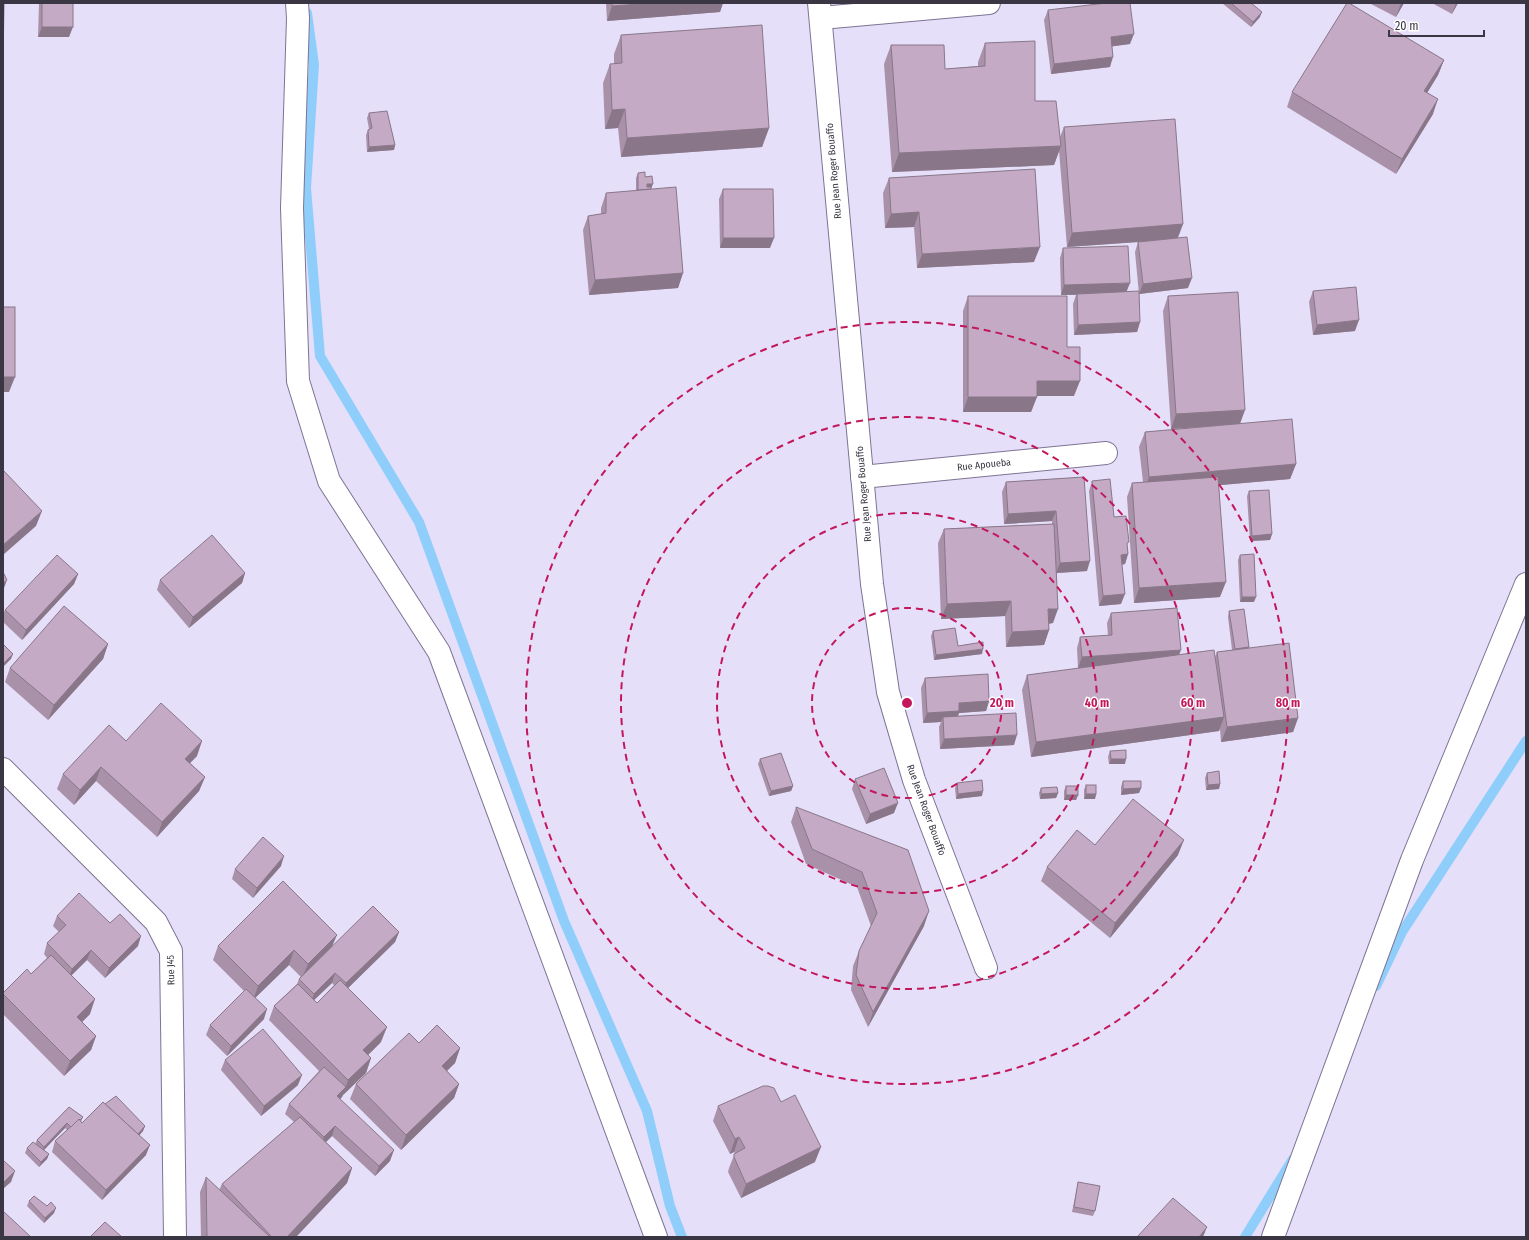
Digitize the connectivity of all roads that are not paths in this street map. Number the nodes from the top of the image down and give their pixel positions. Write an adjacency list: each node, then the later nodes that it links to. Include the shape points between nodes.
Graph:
1 (297, 3): 10 (street, via 292,208 298,381 329,481 440,652)
2 (989, 3): 3 (street)
3 (820, 11): 5 (street, Rue Jean Roger Bouaffo)
4 (1106, 453): 5 (street, Rue Apoueba)
5 (862, 477): 8 (street, Rue Jean Roger Bouaffo, via 872,584 888,692 914,780)
6 (1526, 584): 11 (street, via 1412,860)
7 (3, 769): 9 (street, Rue J45, via 156,922 171,951)
8 (986, 968)
9 (175, 1237)
10 (656, 1237)
11 (1273, 1237)

